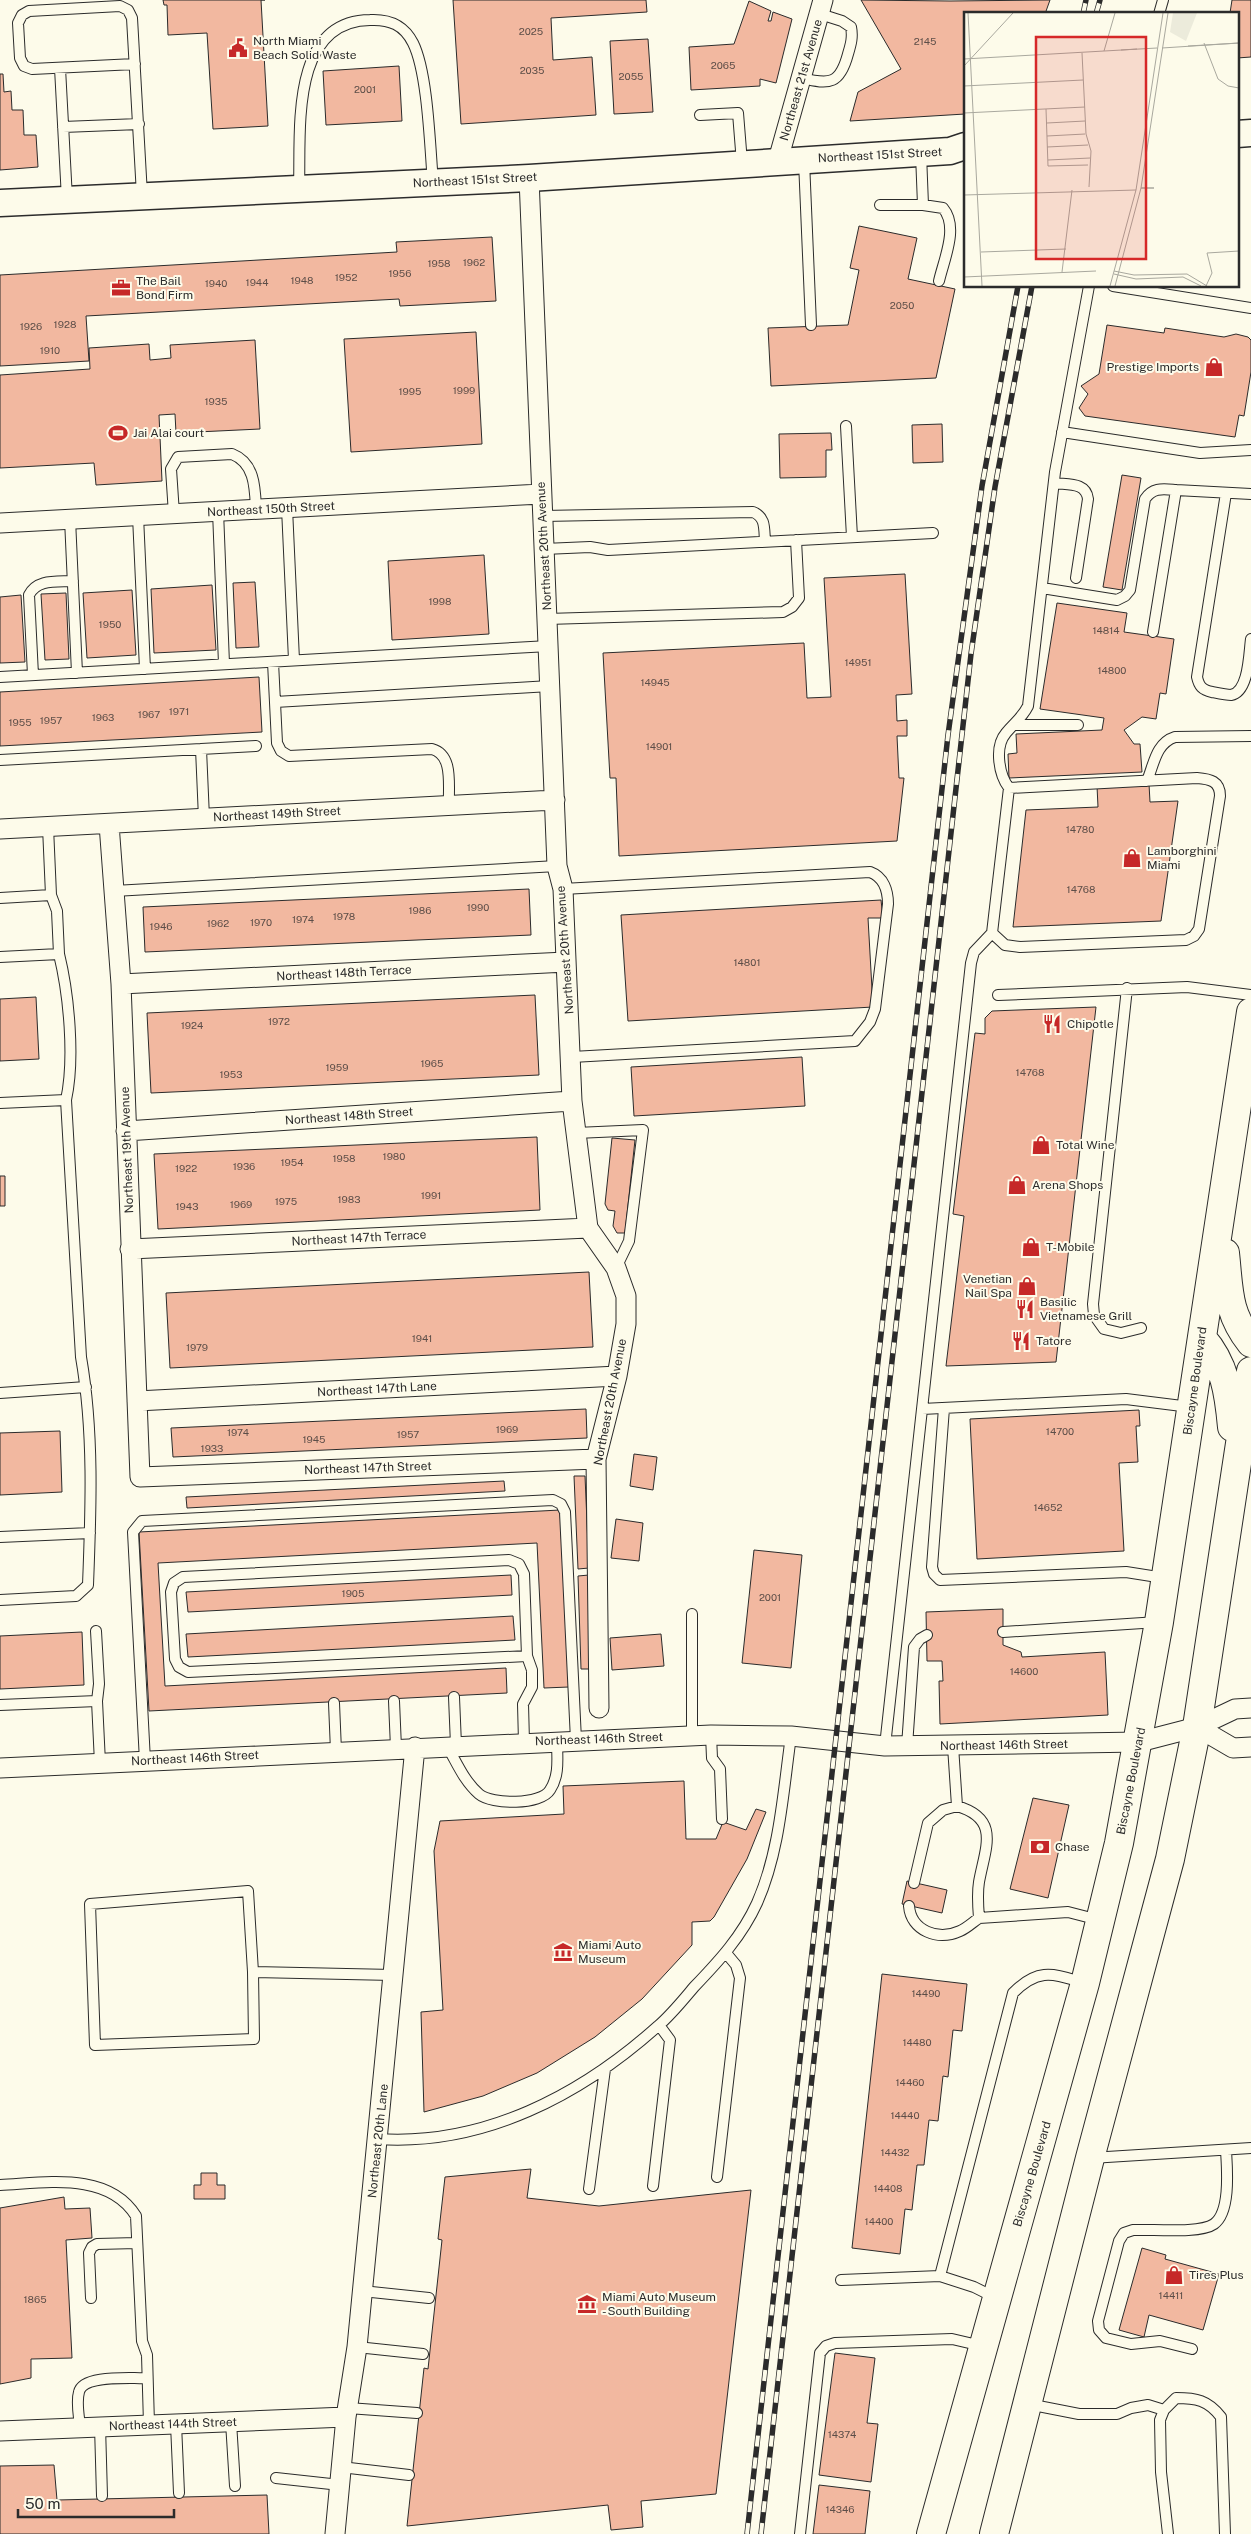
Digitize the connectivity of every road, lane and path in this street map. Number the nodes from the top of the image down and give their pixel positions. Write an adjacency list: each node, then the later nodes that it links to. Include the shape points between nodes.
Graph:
1 (821, 7): 4 (street, Northeast 21st Avenue); 4 (lane, via 851,27 852,37 843,72 834,80 822,83)
2 (135, 64): 3 (lane); 3 (lane, via 132,18 128,10 120,6 29,11 22,15 18,23 20,58 24,66 32,69); 6 (lane)
3 (60, 68): 7 (lane)
4 (802, 78): 12 (street, Northeast 21st Avenue)
5 (700, 115): 13 (lane, via 738,113)
6 (139, 124): 7 (lane); 17 (lane)
7 (63, 128): 18 (lane)
8 (1251, 133): 9 (street)
9 (1238, 134)
10 (960, 150): 11 (street, Northeast 151st Street)
11 (921, 152): 12 (street, Northeast 151st Street); 21 (lane)
12 (791, 160): 13 (street, Northeast 151st Street); 26 (lane)
13 (742, 162): 14 (street, Northeast 151st Street)
14 (529, 178): 15 (street, Northeast 151st Street); 33 (street, Northeast 20th Avenue)
15 (433, 183): 16 (street, Northeast 151st Street); 16 (lane, via 423,87 413,42 401,26 390,21 360,20 343,24 330,34 318,47 310,65 302,94)
16 (299, 189): 17 (street, Northeast 151st Street)
17 (142, 196): 18 (street, Northeast 151st Street)
18 (67, 200): 19 (street, Northeast 151st Street)
19 (0, 203)
20 (880, 205): 21 (lane)
21 (924, 205): 22 (lane, via 943,208 952,224)
22 (940, 281)
23 (1089, 288): 28 (lane)
24 (1125, 288): 25 (lane)
25 (1251, 308)
26 (811, 325)
27 (846, 426): 44 (lane)
28 (1062, 432): 29 (lane, via 1200,453); 30 (lane)
29 (1251, 450)
30 (1054, 483): 48 (lane, via 1082,486 1087,492); 50 (lane)
31 (1176, 490): 32 (lane); 50 (lane, via 1155,489 1145,498 1130,590 1125,596 1116,600); 52 (lane)
32 (1226, 493): 34 (lane); 53 (lane, via 1197,677 1205,691 1231,695 1239,691 1245,682)
33 (541, 494): 35 (street, Northeast 150th Street); 40 (street, Northeast 20th Avenue)
34 (1251, 494)
35 (287, 508): 36 (street, Northeast 150th Street); 55 (lane)
36 (256, 509): 37 (street, Northeast 150th Street); 38 (lane, via 255,480 240,458 232,454 178,456 171,469)
37 (218, 511): 38 (street, Northeast 150th Street); 57 (lane)
38 (174, 514): 39 (street, Northeast 150th Street)
39 (138, 516): 41 (street, Northeast 150th Street); 58 (lane)
40 (543, 516): 46 (lane, via 753,512 764,522); 47 (street, Northeast 20th Avenue)
41 (70, 519): 42 (street, Northeast 150th Street); 49 (lane)
42 (0, 523)
43 (933, 533): 44 (lane)
44 (852, 537): 45 (lane)
45 (796, 540): 46 (lane); 51 (lane, via 798,598 783,612)
46 (765, 542): 47 (lane, via 608,550 590,547)
47 (544, 549): 51 (street, Northeast 20th Avenue)
48 (1076, 578)
49 (73, 581): 59 (lane); 60 (lane, via 40,583 29,595)
50 (1042, 588): 64 (lane, via 1028,706)
51 (547, 619): 54 (street, Northeast 20th Avenue)
52 (1153, 632)
53 (1251, 639)
54 (549, 646): 55 (lane); 62 (street, Northeast 20th Avenue)
55 (294, 660): 56 (lane)
56 (273, 662): 57 (lane); 63 (lane)
57 (224, 664): 58 (lane)
58 (145, 669): 59 (lane)
59 (76, 673): 60 (lane)
60 (33, 675): 61 (lane)
61 (0, 677)
62 (550, 686): 63 (lane); 72 (street, Northeast 20th Avenue)
63 (275, 702): 73 (lane, via 277,743 289,756 432,749 440,752 446,760)
64 (1016, 725): 65 (lane); 71 (lane, via 1000,742 1000,770)
65 (1078, 725)
66 (1251, 736): 70 (lane, via 1175,737 1166,740 1160,746)
67 (256, 746): 68 (lane)
68 (201, 749): 69 (lane); 74 (lane)
69 (0, 760)
70 (1147, 781): 71 (lane); 83 (lane, via 1208,779 1220,788 1199,929 1194,936 1186,940 1020,947 1005,945)
71 (1010, 788): 83 (lane)
72 (555, 800): 73 (street, Northeast 149th Street); 78 (street, Northeast 20th Avenue)
73 (449, 805): 74 (street, Northeast 149th Street)
74 (204, 818): 75 (street, Northeast 149th Street)
75 (110, 824): 76 (street, Northeast 149th Street); 80 (street, Northeast 19th Avenue)
76 (48, 827): 77 (street, Northeast 149th Street); 81 (lane)
77 (0, 829)
78 (557, 866): 79 (street, Northeast 20th Avenue); 80 (lane)
79 (563, 889): 86 (street, Northeast 20th Avenue); 92 (lane, via 870,872 882,880 888,899 875,1009 870,1022 855,1041)
80 (114, 892): 87 (street, Northeast 19th Avenue)
81 (51, 895): 82 (lane); 84 (lane, via 57,911)
82 (0, 898)
83 (992, 933): 112 (lane, via 974,952 971,963)
84 (59, 954): 85 (lane); 93 (lane, via 67,992 70,1076)
85 (0, 957)
86 (566, 962): 87 (street, Northeast 148th Terrace); 92 (street, Northeast 20th Avenue)
87 (121, 984): 96 (street, Northeast 19th Avenue)
88 (1127, 988): 89 (lane); 90 (lane, via 1187,987); 102 (lane, via 1093,1304 1094,1315 1104,1329 1121,1333)
89 (998, 995)
90 (1251, 995)
91 (1251, 1012): 98 (main road, Biscayne Boulevard)
92 (572, 1057): 94 (street, Northeast 20th Avenue)
93 (66, 1100): 95 (lane); 107 (lane, via 81,1357)
94 (572, 1102): 96 (street, Northeast 148th Street); 97 (street, Northeast 20th Avenue)
95 (0, 1103)
96 (126, 1131): 100 (street, Northeast 19th Avenue)
97 (576, 1133): 99 (street, Northeast 20th Avenue); 101 (lane, via 643,1130 629,1241)
98 (1221, 1217): 103 (main road, Biscayne Boulevard); 104 (main road, via 1230,1305 1238,1327)
99 (588, 1228): 100 (street, Northeast 147th Terrace); 101 (street, Northeast 20th Avenue)
100 (130, 1249): 109 (street, Northeast 19th Avenue)
101 (616, 1268): 106 (street, Northeast 20th Avenue, via 626,1296 626,1324)
102 (1141, 1328)
103 (1202, 1338): 111 (main road, Biscayne Boulevard); 114 (main road, via 1217,1358 1229,1391)
104 (1251, 1343)
105 (1251, 1371): 114 (main road)
106 (617, 1376): 109 (street, Northeast 147th Lane); 113 (street, Northeast 20th Avenue)
107 (86, 1387): 108 (lane); 116 (lane)
108 (0, 1393)
109 (137, 1401): 115 (street, Northeast 19th Avenue)
110 (944, 1408): 111 (lane, via 1126,1399); 112 (lane); 118 (lane, via 932,1567 940,1580 1126,1572)
111 (1192, 1408): 118 (main road, Biscayne Boulevard)
112 (922, 1409): 141 (lane)
113 (596, 1459): 115 (street, Northeast 147th Street); 131 (street, Northeast 20th Avenue)
114 (1236, 1468): 133 (main road)
115 (140, 1477)
116 (90, 1533): 117 (lane); 119 (lane, via 88,1585 83,1592 76,1596)
117 (0, 1537)
118 (1166, 1578): 121 (main road, Biscayne Boulevard)
119 (0, 1600)
120 (692, 1614): 134 (lane)
121 (1159, 1622): 123 (lane); 139 (main road, Biscayne Boulevard)
122 (96, 1631): 127 (lane)
123 (1003, 1632)
124 (927, 1635): 142 (lane, via 914,1647)
125 (527, 1656): 125 (lane, via 188,1672 175,1659 171,1592 174,1583 183,1577 509,1560 519,1564 524,1574); 138 (lane, via 532,1670 532,1687 523,1704)
126 (454, 1698): 140 (lane)
127 (97, 1701): 130 (lane); 149 (lane)
128 (394, 1701): 146 (lane)
129 (334, 1703): 147 (lane)
130 (0, 1706)
131 (599, 1708)
132 (1251, 1708): 133 (street, Northeast 146th Street, via 1234,1709)
133 (1197, 1727): 139 (street, Northeast 146th Street); 145 (street, via 1233,1748); 166 (main road, via 1170,1859)
134 (702, 1735): 135 (street, Northeast 146th Street); 136 (street, Northeast 146th Street); 152 (lane, via 720,1769)
135 (791, 1736): 141 (street, Northeast 146th Street); 157 (lane, via 773,1860 753,1911 738,1939)
136 (576, 1740): 137 (street, Northeast 146th Street); 148 (lane, via 565,1512 561,1504 553,1500 142,1521 133,1532)
137 (557, 1741): 138 (street, Northeast 146th Street); 140 (lane, via 557,1773 550,1791 539,1798 510,1802 487,1800 480,1795 467,1782)
138 (524, 1742): 140 (street, Northeast 146th Street)
139 (1139, 1742): 143 (street, Northeast 146th Street); 156 (main road, Biscayne Boulevard)
140 (452, 1745): 144 (street, Northeast 146th Street)
141 (885, 1746): 142 (street, Northeast 146th Street)
142 (906, 1746): 143 (street, Northeast 146th Street)
143 (953, 1746): 151 (lane)
144 (415, 1747): 146 (street, Northeast 146th Street); 159 (street, Northeast 20th Lane)
145 (1251, 1747)
146 (396, 1748): 147 (street, Northeast 146th Street)
147 (336, 1751): 148 (street, Northeast 146th Street)
148 (145, 1761): 149 (street, Northeast 146th Street)
149 (100, 1763): 150 (street, Northeast 146th Street)
150 (0, 1768)
151 (957, 1806): 153 (lane, via 943,1810 928,1823); 155 (lane, via 972,1811 980,1818 988,1840 978,1884)
152 (722, 1819)
153 (914, 1883)
154 (909, 1906): 155 (lane, via 916,1926 937,1934 962,1931)
155 (979, 1918): 156 (lane, via 1068,1912)
156 (1100, 1920): 160 (main road, Biscayne Boulevard)
157 (726, 1953): 161 (lane); 167 (lane, via 736,1965 740,1978)
158 (253, 1972): 158 (lane, via 248,1891 90,1904 95,2045 254,2039); 159 (lane)
159 (393, 1975): 163 (street, Northeast 20th Lane)
160 (1085, 1983): 172 (lane, via 1041,1974 1013,1993); 177 (main road, Biscayne Boulevard)
161 (660, 2026): 162 (lane); 169 (lane, via 670,2040)
162 (604, 2069): 163 (lane, via 570,2091 506,2121 437,2137 408,2141); 170 (lane)
163 (378, 2139): 174 (street, Northeast 20th Lane)
164 (1251, 2148): 165 (lane)
165 (1226, 2150): 166 (lane); 180 (lane, via 1226,2194 1215,2224 1202,2228 1124,2233 1098,2320 1099,2330 1106,2338 1131,2344 1160,2341)
166 (1090, 2158): 183 (main road)
167 (717, 2177)
168 (0, 2184): 171 (lane, via 67,2182 108,2190 128,2204 136,2216)
169 (653, 2186)
170 (589, 2189)
171 (137, 2243): 175 (lane, via 97,2244 92,2247 89,2253); 182 (lane, via 142,2341 147,2355)
172 (940, 2276): 173 (lane); 177 (lane)
173 (841, 2280)
174 (362, 2291): 176 (lane); 179 (street, Northeast 20th Lane)
175 (91, 2298)
176 (429, 2298)
177 (997, 2298): 178 (main road, Biscayne Boulevard)
178 (983, 2346): 200 (lane, via 952,2339 826,2346 820,2353); 201 (main road, Biscayne Boulevard)
179 (357, 2347): 181 (lane); 185 (street, Northeast 20th Lane)
180 (1192, 2349)
181 (423, 2354)
182 (148, 2378): 188 (lane); 191 (lane, via 91,2380 82,2384 79,2392)
183 (1027, 2404): 184 (lane, via 1079,2414 1116,2414 1148,2404); 202 (main road)
184 (1164, 2410): 203 (lane, via 1160,2420 1161,2472); 204 (lane, via 1176,2398 1196,2398 1206,2402 1221,2417)
185 (347, 2412): 186 (lane); 187 (street, Northeast 144th Street); 194 (street, Northeast 20th Lane)
186 (417, 2413)
187 (231, 2422): 189 (street, Northeast 144th Street); 196 (lane)
188 (149, 2424): 189 (street, Northeast 144th Street); 190 (street, Northeast 144th Street)
189 (176, 2424): 197 (lane)
190 (100, 2426): 191 (street, Northeast 144th Street); 198 (lane)
191 (80, 2427): 192 (street, Northeast 144th Street)
192 (0, 2431)
193 (409, 2475): 194 (lane)
194 (340, 2476): 195 (lane); 199 (street, Northeast 20th Lane)
195 (276, 2478)
196 (235, 2486)
197 (180, 2493)
198 (102, 2496)
199 (335, 2534)
200 (800, 2534)
201 (931, 2534)
202 (994, 2534)
203 (1168, 2534)
204 (1225, 2534)

